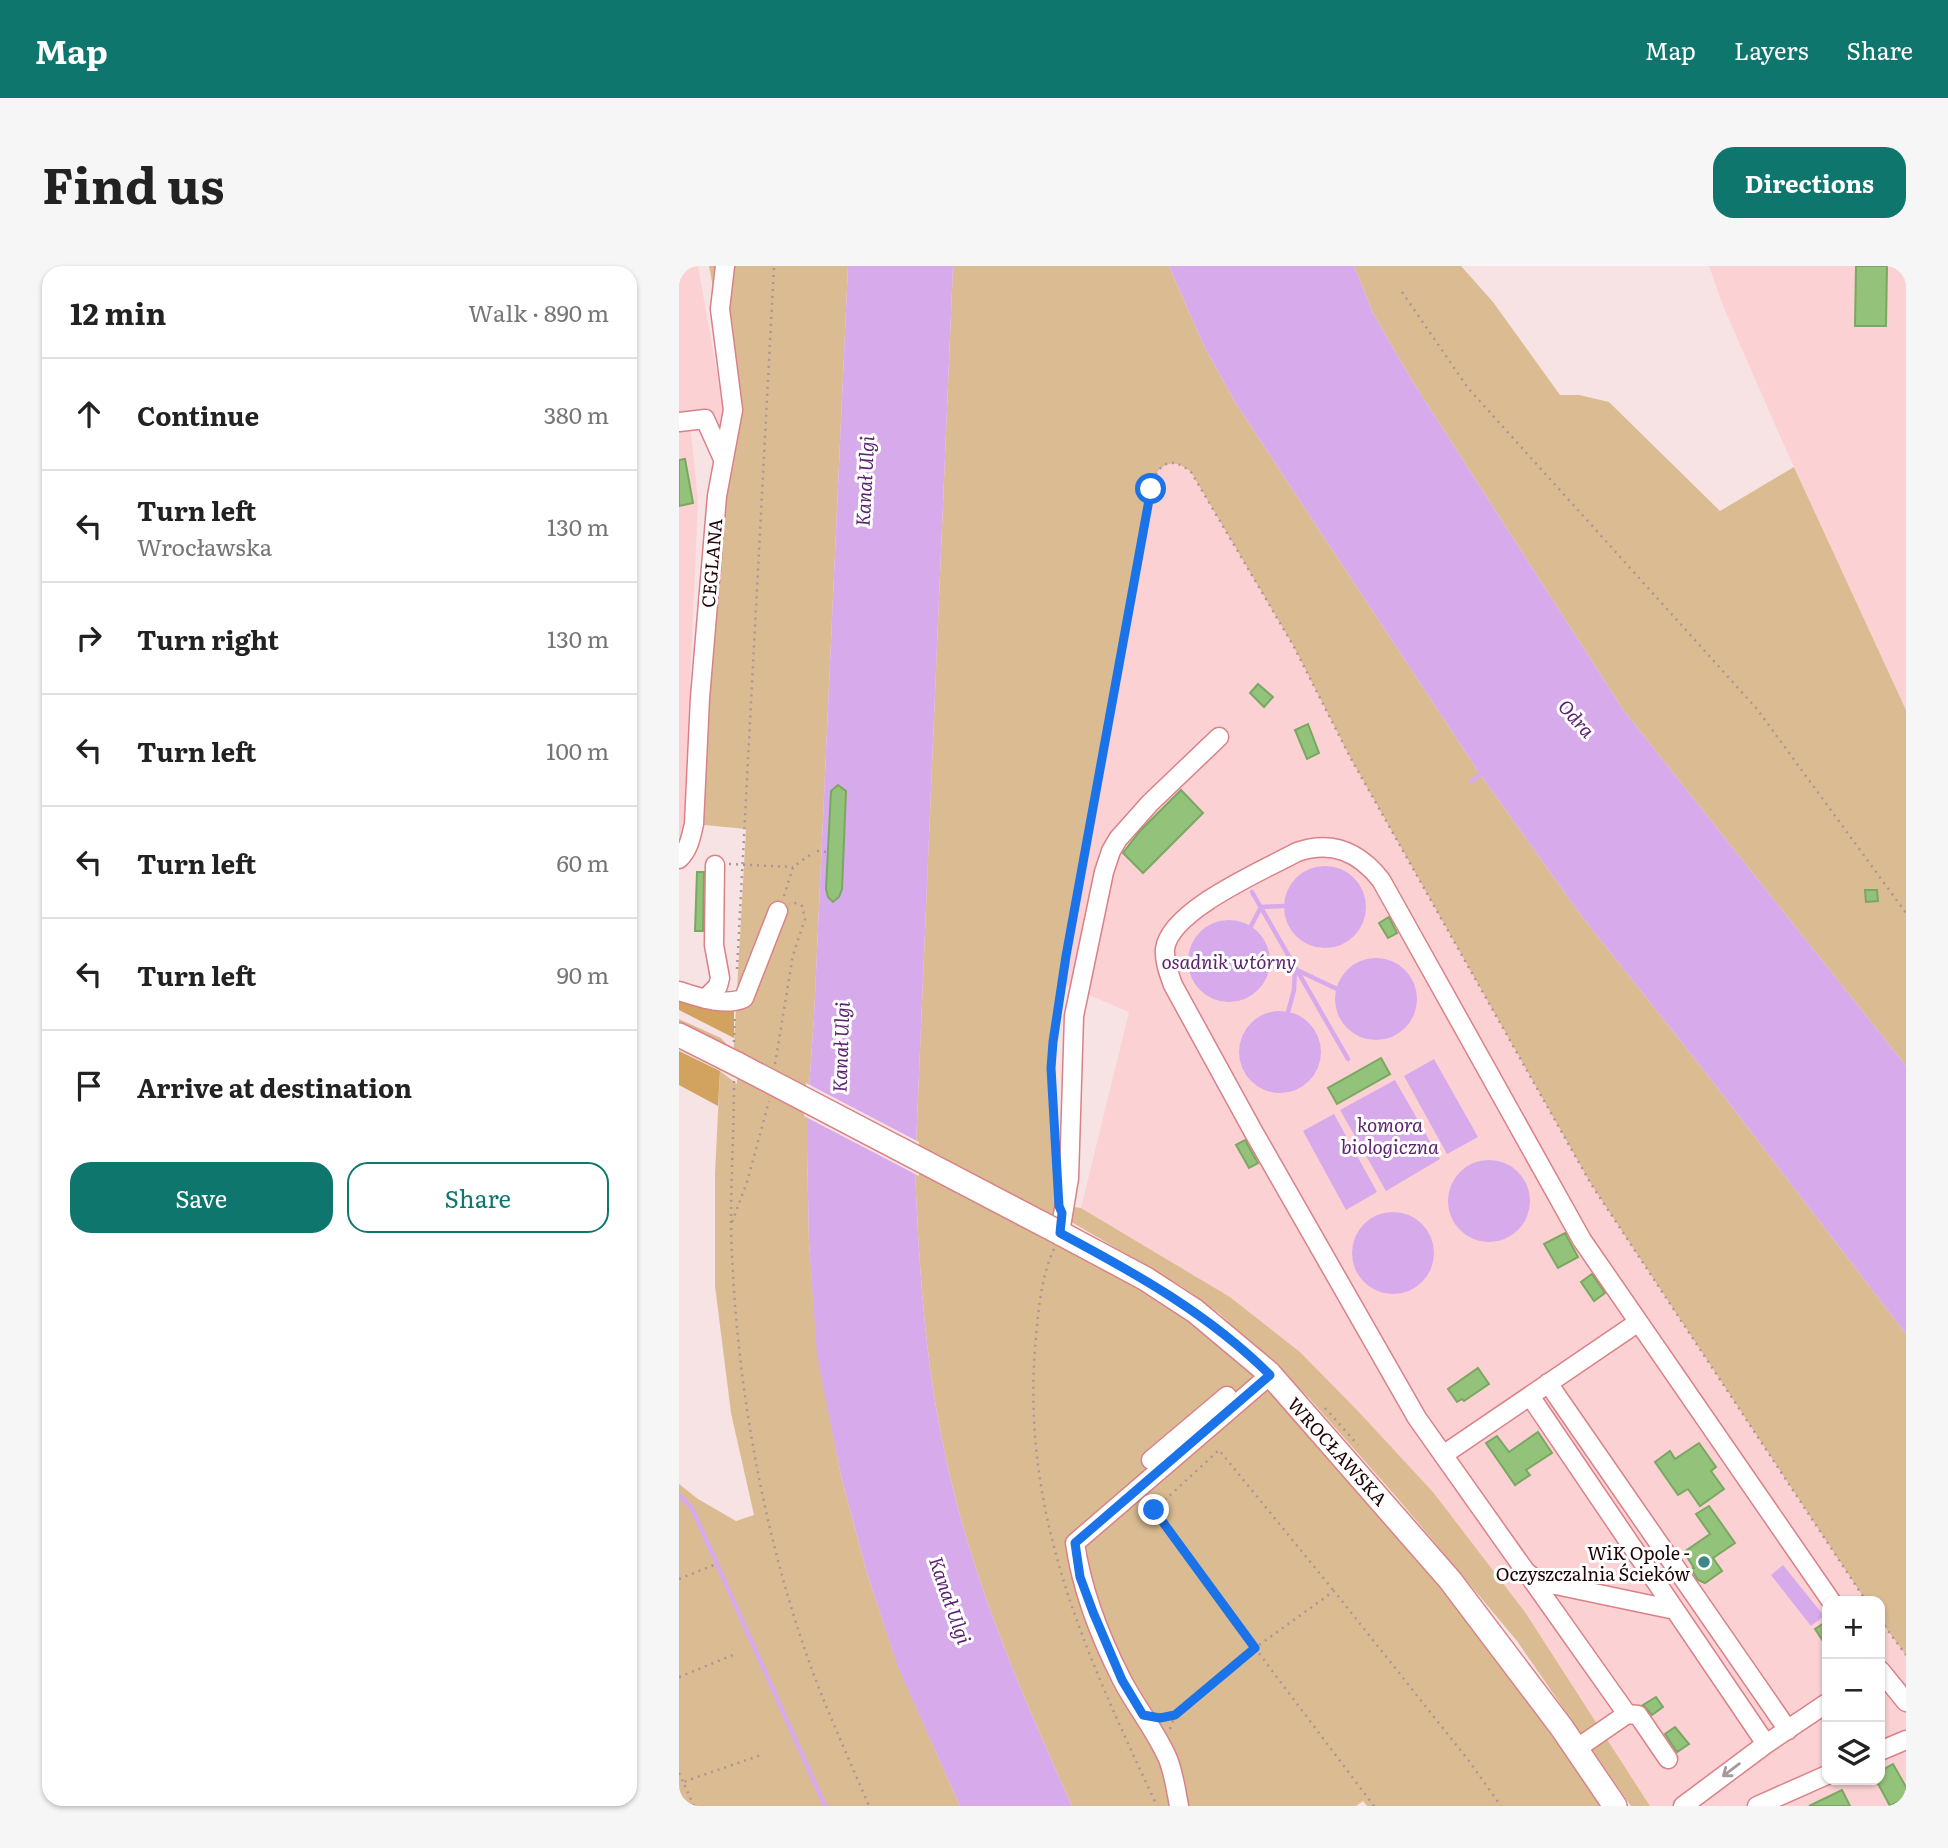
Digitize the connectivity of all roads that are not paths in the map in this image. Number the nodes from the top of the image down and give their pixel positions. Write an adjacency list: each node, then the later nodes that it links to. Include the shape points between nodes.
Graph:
1 (725, 266): 3 (street, CEGLANA, via 720,309 733,410)
2 (679, 422): 3 (street, via 705,419)
3 (723, 459): 5 (street, CEGLANA, via 701,684 694,824)
4 (1219, 737): 11 (street, via 1118,839 1104,872 1074,1016 1069,1178)
5 (679, 859)
6 (715, 864): 9 (street, via 714,945 719,978 718,986)
7 (778, 912): 9 (street, via 744,998 735,1002)
8 (679, 991): 9 (street)
9 (705, 999)
10 (679, 1035): 11 (main road, WROCŁAWSKA, bridge)
11 (1060, 1233): 13 (main road, WROCŁAWSKA, via 1195,1311)
12 (1637, 1323): 14 (street); 16 (street, via 1581,1241 1372,869 1341,849 1309,848 1198,906 1177,925 1165,948 1169,975 1180,1000 1390,1373); 19 (street)
13 (1266, 1371): 17 (street); 28 (main road, WROCŁAWSKA, via 1450,1580); 32 (street, via 1075,1543 1080,1577 1093,1612 1122,1680 1167,1757)
14 (1548, 1383): 15 (street); 25 (street)
15 (1530, 1396): 16 (street); 20 (street)
16 (1443, 1455): 18 (street)
17 (1151, 1460)
18 (1526, 1572): 20 (street, via 1551,1584); 24 (street)
19 (1828, 1596)
20 (1675, 1609): 27 (street)
21 (1885, 1676): 22 (street)
22 (1906, 1702)
23 (1822, 1707): 25 (street)
24 (1627, 1714): 28 (street); 30 (street, via 1638,1715)
25 (1789, 1730): 27 (street)
26 (1906, 1740): 29 (street)
27 (1766, 1744): 34 (street, one-way to 34)
28 (1576, 1749): 33 (main road, WROCŁAWSKA)
29 (1885, 1749)
30 (1668, 1759)
31 (1822, 1777): 35 (street)
32 (1179, 1806)
33 (1615, 1806)
34 (1683, 1806)
35 (1756, 1806)

